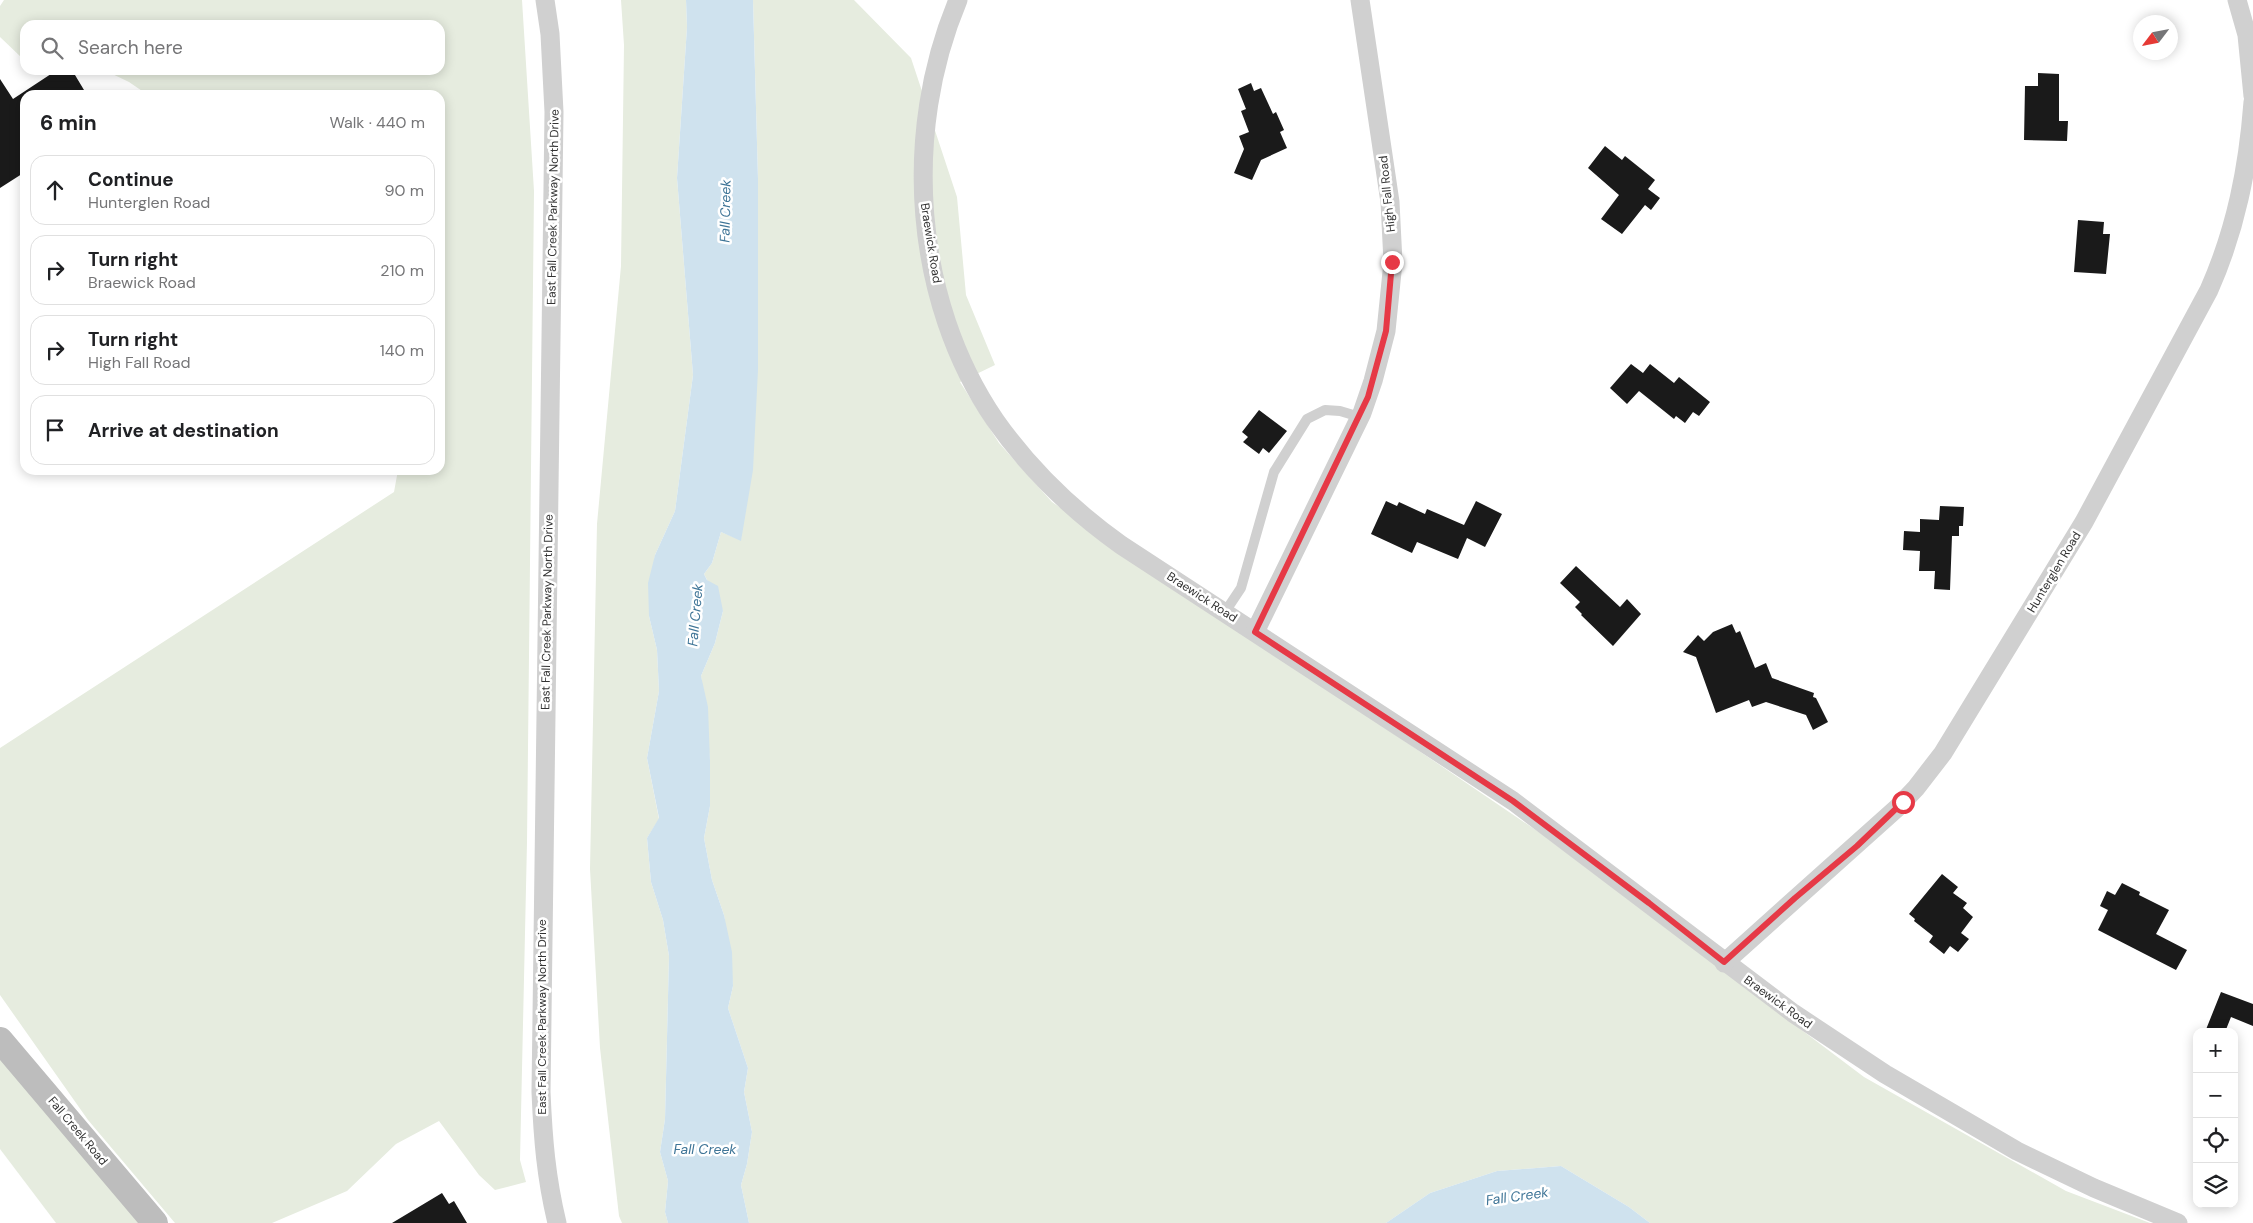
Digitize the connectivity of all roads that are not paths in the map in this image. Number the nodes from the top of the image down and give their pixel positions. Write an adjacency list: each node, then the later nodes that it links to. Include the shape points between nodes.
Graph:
1 (545, 0): 13 (street, East Fall Creek Parkway North Drive, via 551,42 554,112 541,1092 543,1148)
2 (958, 0): 8 (street, Braewick Road, via 931,90 923,186 931,262 955,344 995,419 1042,479 1093,525)
3 (1360, 0): 7 (street, High Fall Road, via 1390,202 1392,262 1386,331)
4 (2236, 0): 5 (street, via 2246,36)
5 (2253, 96)
6 (2253, 102): 10 (street, Hunterglen Road, via 2243,189 2225,252 2209,290 2084,522 1966,718 1932,768 1897,808)
7 (1360, 418): 8 (lane, via 1325,410 1307,419 1274,472 1249,567 1241,588); 9 (street, High Fall Road)
8 (1225, 612): 9 (street, Braewick Road)
9 (1255, 632): 10 (street, Braewick Road, via 1513,801)
10 (1724, 962): 14 (street, Braewick Road, via 1820,1033 1922,1097 2094,1188)
11 (0, 1040): 12 (main road, Fall Creek Road)
12 (155, 1223)
13 (557, 1223)
14 (2178, 1223)

